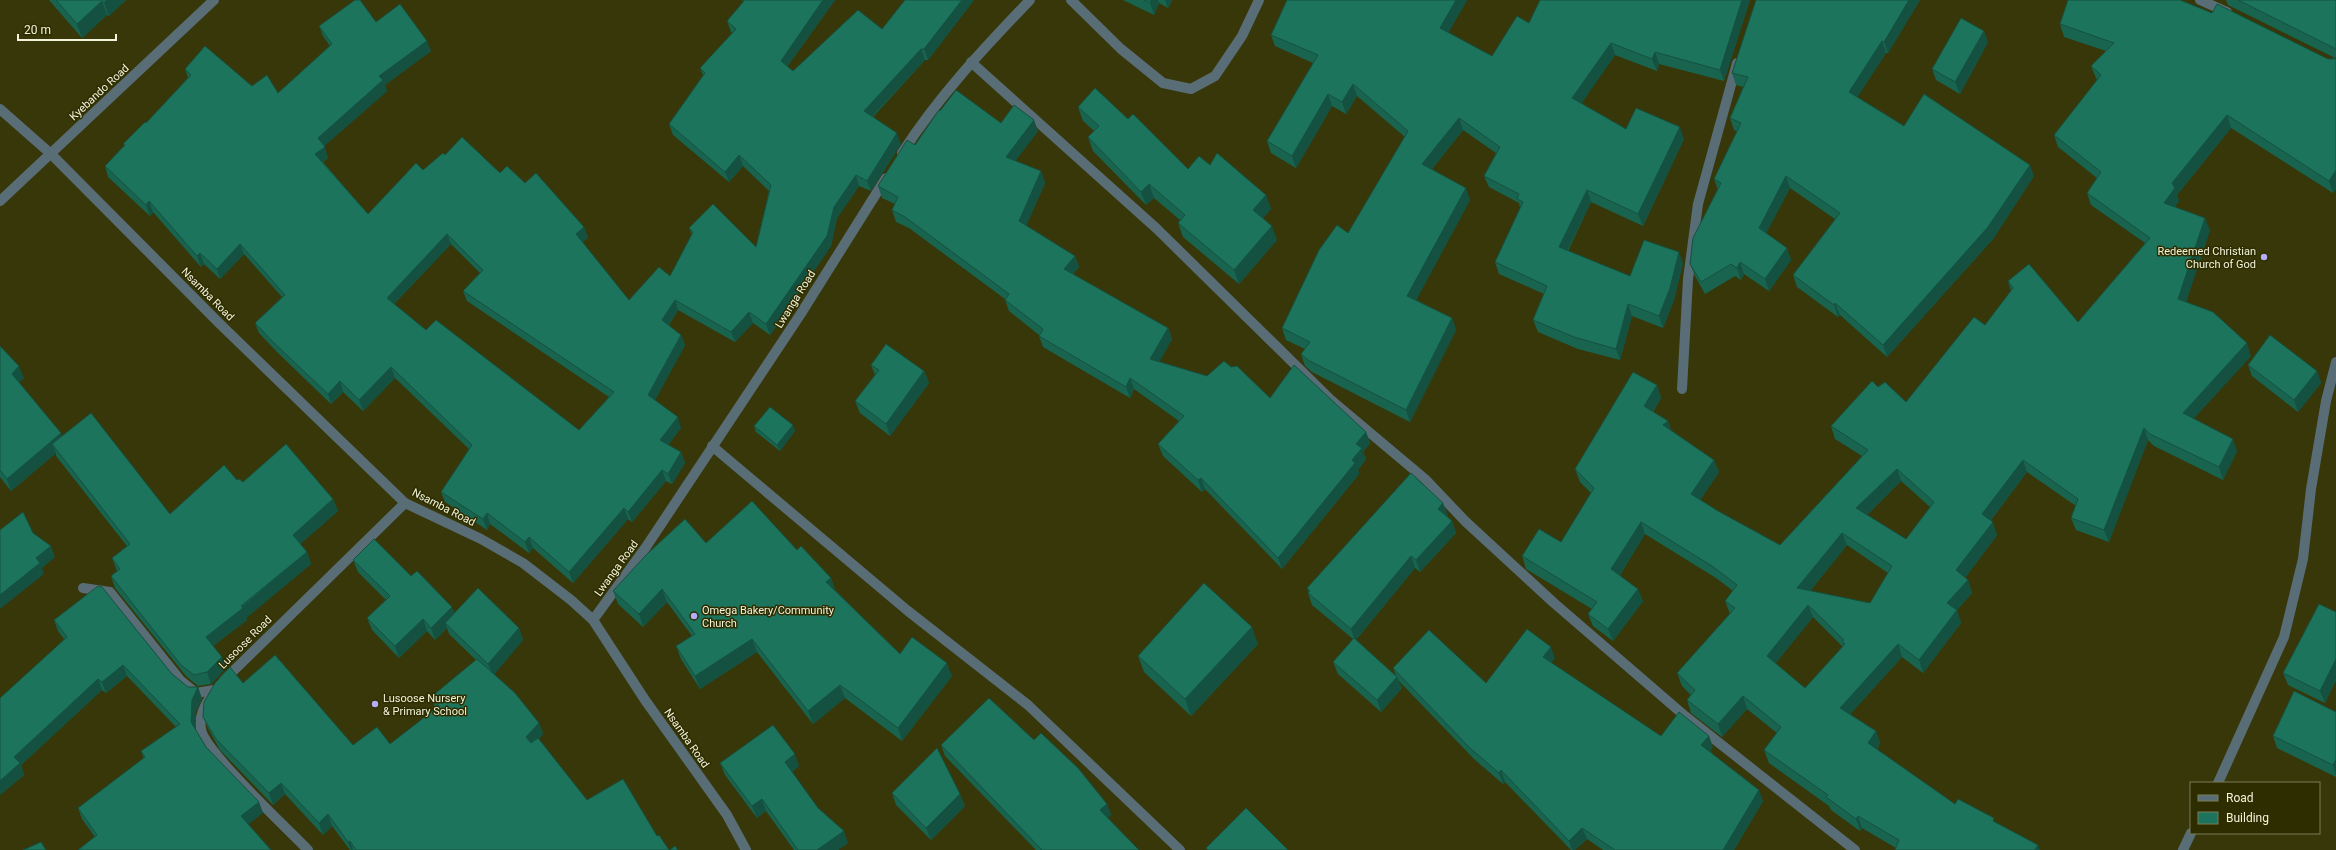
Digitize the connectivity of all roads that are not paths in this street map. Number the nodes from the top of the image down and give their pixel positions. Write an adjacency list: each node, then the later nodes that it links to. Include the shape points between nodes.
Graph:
1 (214, 0): 10 (street, Kyebando Road)
2 (1030, 0): 8 (street, Lwanga Road)
3 (1071, 0): 4 (street, via 1121,48 1163,83 1191,88 1215,76 1242,36)
4 (1258, 0)
5 (2200, 0): 6 (street)
6 (2235, 16)
7 (1740, 53): 13 (street, via 1698,204 1688,279)
8 (971, 62): 14 (street, Lwanga Road, via 925,118 800,315); 24 (street, via 1156,228 1331,400 1425,479 1466,522 1554,603 1685,716)
9 (0, 109): 10 (street, Nsamba Road)
10 (51, 154): 11 (street, Kyebando Road); 15 (street, Nsamba Road, via 221,325)
11 (0, 201)
12 (2336, 362): 19 (street, via 2326,401 2311,489 2303,559 2284,637)
13 (1682, 389)
14 (712, 446): 17 (street, Lwanga Road, via 646,547); 23 (street, via 908,611 1028,705)
15 (405, 502): 17 (street, Nsamba Road, via 481,539 523,563); 18 (street, Lusoose Road)
16 (83, 588): 18 (street, via 110,592 181,681 196,693)
17 (593, 620): 22 (street, Nsamba Road, via 645,700 727,816)
18 (214, 690): 21 (street, Lusoose Road, via 202,712 201,730 215,754)
19 (2218, 782)
20 (2190, 834): 25 (street)
21 (308, 850)
22 (746, 850)
23 (1180, 850)
24 (1855, 850)
25 (2182, 850)

